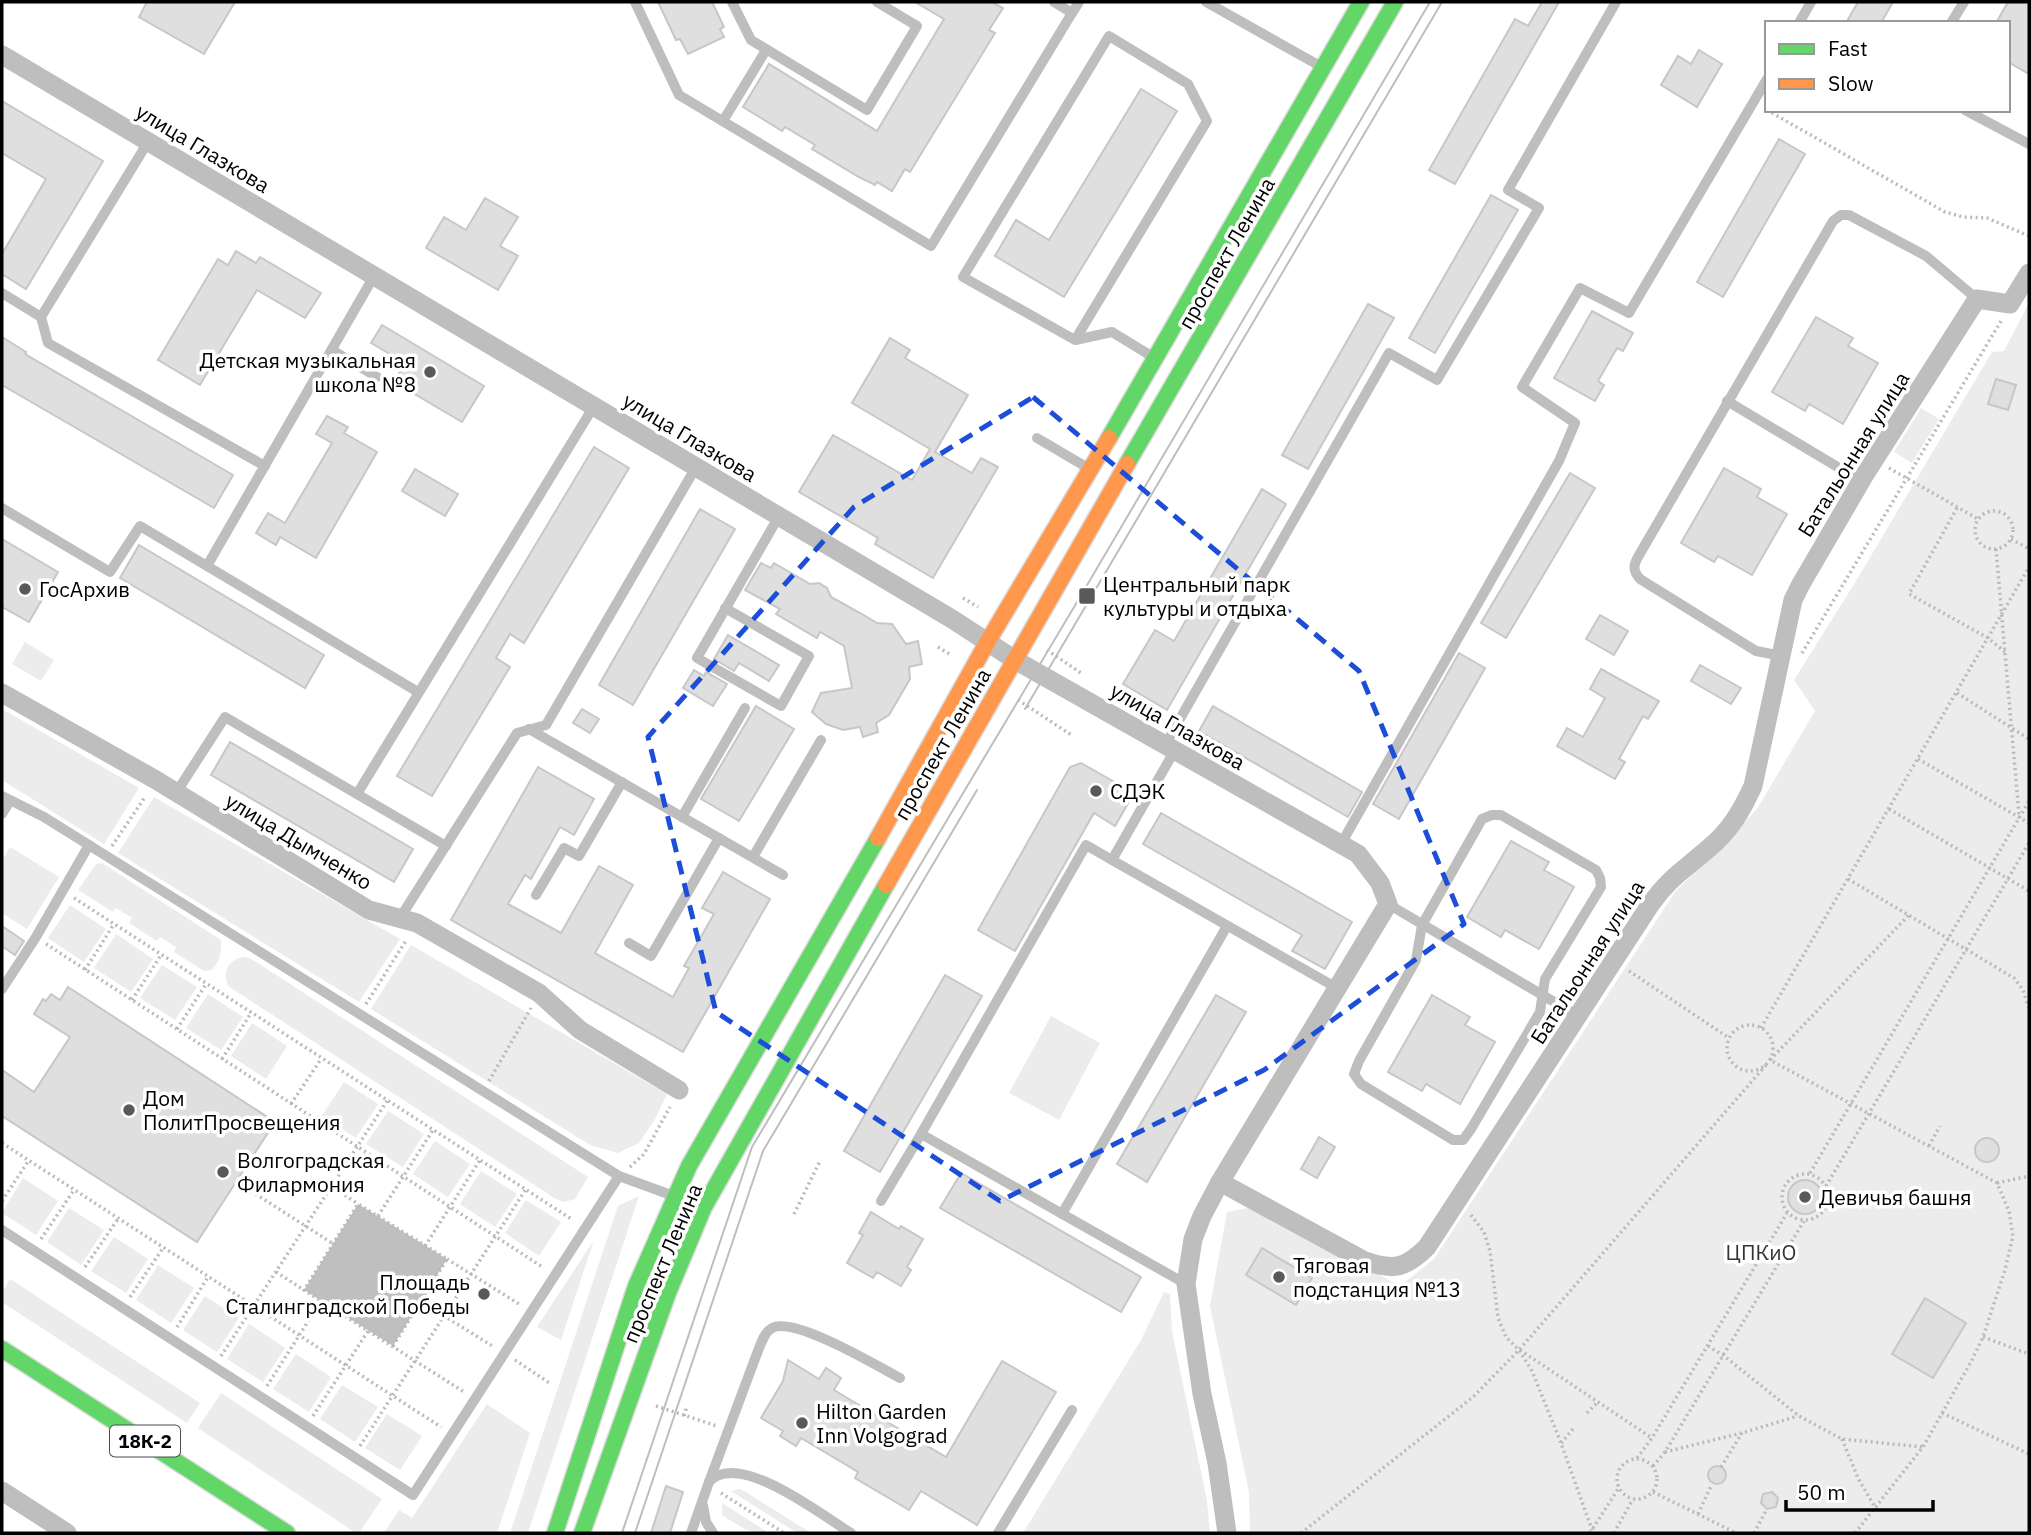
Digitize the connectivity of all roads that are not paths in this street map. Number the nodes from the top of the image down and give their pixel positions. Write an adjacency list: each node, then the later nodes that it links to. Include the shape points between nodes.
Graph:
1 (635, 2): 20 (lane, via 679,95)
2 (732, 2): 15 (lane, via 751,40)
3 (877, 2): 15 (lane, via 917,26 867,110)
4 (1054, 2): 12 (lane)
5 (1079, 2): 12 (lane)
6 (1206, 2): 17 (lane)
7 (1361, 2): 17 (main road, проспект Ленина)
8 (1395, 2): 45 (main road, проспект Ленина)
9 (1616, 2): 51 (lane, via 1508,190 1539,208 1437,380 1389,353)
10 (1811, 2): 13 (lane)
11 (1964, 2): 14 (lane)
12 (1072, 13): 20 (lane, via 931,246)
13 (1800, 21)
14 (1952, 21)
15 (766, 50): 20 (lane)
16 (2, 55): 21 (street, улица Глазкова)
17 (1323, 68): 30 (main road, проспект Ленина)
18 (1765, 82): 59 (lane, via 1629,313 1580,288 1522,387 1575,423 1559,461)
19 (1969, 112): 22 (lane)
20 (723, 121)
21 (148, 142): 24 (street, улица Глазкова); 27 (lane)
22 (2029, 144)
23 (2029, 273): 26 (street, via 2010,304)
24 (374, 276): 29 (lane); 33 (street, улица Глазкова)
25 (2, 293): 27 (lane)
26 (1977, 299): 32 (lane, via 1926,256 1841,215 1833,221); 38 (street, Батальонная улица)
27 (41, 317): 35 (lane, via 48,343)
28 (1075, 340): 28 (lane, via 963,277 1108,36 1188,84 1207,121); 30 (lane, via 1112,332)
29 (332, 350): 31 (lane); 35 (lane)
30 (1156, 359): 37 (main road, проспект Ленина)
31 (377, 377)
32 (1727, 401): 38 (lane); 44 (lane, via 1638,557 1635,573 1756,651)
33 (594, 406): 36 (street, улица Глазкова); 46 (lane)
34 (1037, 438): 37 (lane)
35 (265, 466): 41 (lane)
36 (696, 467): 40 (street, улица Глазкова); 49 (lane, via 546,725)
37 (1091, 470): 43 (main road, проспект Ленина)
38 (1861, 481): 44 (street, Батальонная улица, via 1793,600)
39 (2, 509): 41 (lane, via 110,572 140,526)
40 (779, 516): 42 (lane); 43 (street, улица Глазкова)
41 (207, 566): 46 (lane)
42 (726, 608): 42 (lane, via 697,658 781,706 809,656)
43 (988, 641): 45 (street, улица Глазкова); 79 (main road, проспект Ленина)
44 (1791, 656): 74 (street, Батальонная улица, via 1754,786 1742,811 1709,848 1665,884)
45 (1015, 660): 51 (street, улица Глазкова); 93 (main road, проспект Ленина, via 704,1207 668,1293)
46 (418, 692): 54 (lane)
47 (2, 693): 53 (street, улица Дымченко)
48 (745, 708): 57 (lane)
49 (529, 729): 52 (lane); 61 (lane, via 517,733)
50 (821, 740): 62 (lane)
51 (1170, 747): 59 (street, улица Глазкова); 63 (lane)
52 (622, 782): 57 (lane); 65 (lane, via 579,856 564,848)
53 (176, 794): 54 (lane, via 225,717); 67 (street, улица Дымченко, via 369,910)
54 (357, 794): 61 (lane)
55 (6, 799): 56 (lane); 60 (lane)
56 (2, 814)
57 (682, 817): 58 (lane)
58 (719, 838): 62 (lane); 70 (lane, via 651,956)
59 (1341, 844): 66 (street, улица Глазкова, via 1358,854 1380,883)
60 (89, 845): 72 (lane); 77 (lane)
61 (446, 846): 67 (lane)
62 (753, 858): 64 (lane)
63 (1112, 860): 69 (lane); 76 (lane, via 1086,845)
64 (783, 875)
65 (536, 895)
66 (1388, 904): 68 (lane); 71 (street)
67 (409, 920): 75 (street, улица Дымченко, via 539,993 580,1030)
68 (1422, 925): 73 (lane); 73 (lane, via 1482,819 1492,815 1501,815 1597,870 1601,887 1545,979); 73 (lane, via 1416,960 1354,1074 1361,1084 1453,1140 1463,1140 1471,1129 1540,1012)
69 (1227, 926): 71 (lane); 81 (lane)
70 (629, 943)
71 (1337, 988): 78 (street)
72 (2, 989)
73 (1542, 996): 74 (lane)
74 (1579, 1017): 78 (street, Батальонная улица, via 1427,1247 1404,1265 1382,1267 1366,1261)
75 (680, 1090)
76 (921, 1133): 80 (lane); 81 (lane)
77 (619, 1176): 79 (lane); 82 (lane, via 412,1495)
78 (1220, 1182): 83 (street, via 1193,1239)
79 (674, 1197): 92 (main road, проспект Ленина, via 636,1286)
80 (881, 1202)
81 (1062, 1214): 83 (lane)
82 (2, 1230)
83 (1186, 1284): 99 (street)
84 (2, 1349): 91 (main road, 18К-2)
85 (900, 1378): 87 (lane, via 806,1330 785,1325 772,1328 764,1336)
86 (1072, 1410): 98 (lane)
87 (709, 1484): 89 (lane); 97 (lane, via 714,1476 743,1473 774,1485)
88 (2, 1491): 90 (street)
89 (702, 1501): 94 (lane); 96 (lane)
90 (67, 1533)
91 (287, 1533)
92 (555, 1533)
93 (582, 1533)
94 (691, 1533)
95 (701, 1533): 96 (lane)
96 (713, 1533)
97 (851, 1533)
98 (998, 1533)
99 (1227, 1533)

